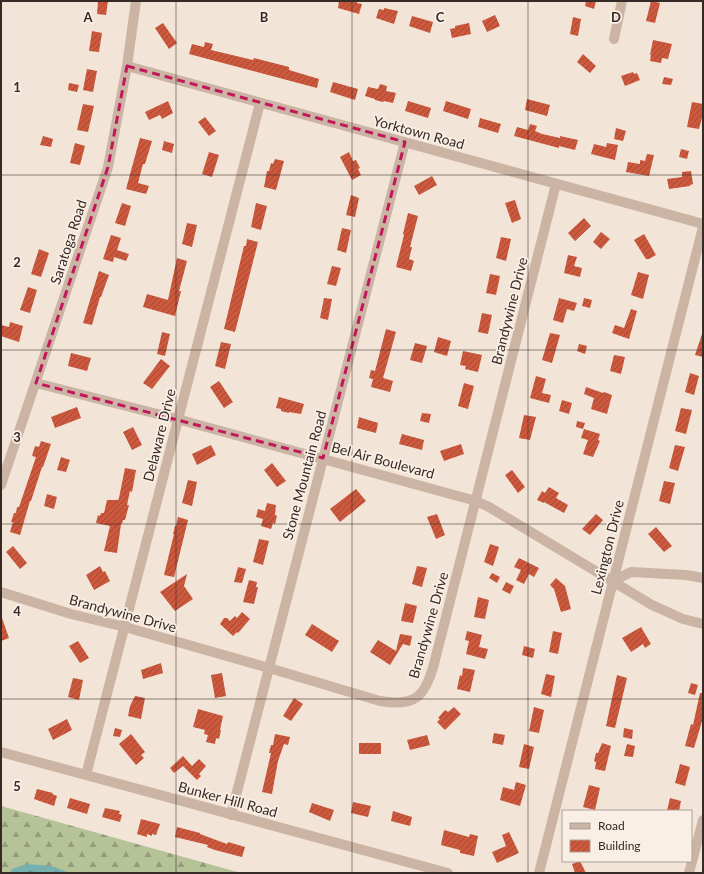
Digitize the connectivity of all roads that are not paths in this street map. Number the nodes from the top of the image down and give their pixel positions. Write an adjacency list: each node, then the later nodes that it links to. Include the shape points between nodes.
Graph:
1 (136, 1): 4 (street, Saratoga Road)
2 (622, 1): 3 (street)
3 (614, 39)
4 (128, 66): 5 (street, Yorktown Road); 10 (street, Saratoga Road, via 108,167)
5 (260, 102): 6 (street, Yorktown Road); 11 (street, Delaware Drive)
6 (405, 142): 7 (street, Yorktown Road); 12 (street, Stone Mountain Road)
7 (556, 184): 8 (street, Yorktown Road); 14 (street, Brandywine Drive)
8 (703, 224)
9 (703, 227): 16 (street, Lexington Drive)
10 (36, 382): 11 (street, Bel Air Boulevard); 13 (street, Saratoga Road)
11 (177, 419): 12 (street, Bel Air Boulevard); 19 (street, Delaware Drive)
12 (323, 458): 14 (street, Bel Air Boulevard); 20 (street, Stone Mountain Road)
13 (1, 485)
14 (476, 500): 16 (street, Bel Air Boulevard); 20 (street, Brandywine Drive, via 434,664 423,692 412,700 392,703)
15 (703, 578): 16 (street, via 686,574 631,572)
16 (613, 581): 18 (street, Bel Air Boulevard, via 652,605 683,619); 28 (street, Lexington Drive)
17 (1, 592): 19 (street, Brandywine Drive, via 71,614)
18 (703, 624)
19 (125, 627): 20 (street, Brandywine Drive); 22 (street, Delaware Drive)
20 (269, 668): 23 (street, Stone Mountain Road)
21 (1, 752): 22 (street, Bunker Hill Road)
22 (86, 775): 23 (street, Bunker Hill Road)
23 (231, 815): 27 (street, Bunker Hill Road)
24 (703, 820): 26 (street)
25 (692, 862): 29 (street)
26 (692, 862)
27 (448, 873)
28 (539, 873)
29 (689, 873)

